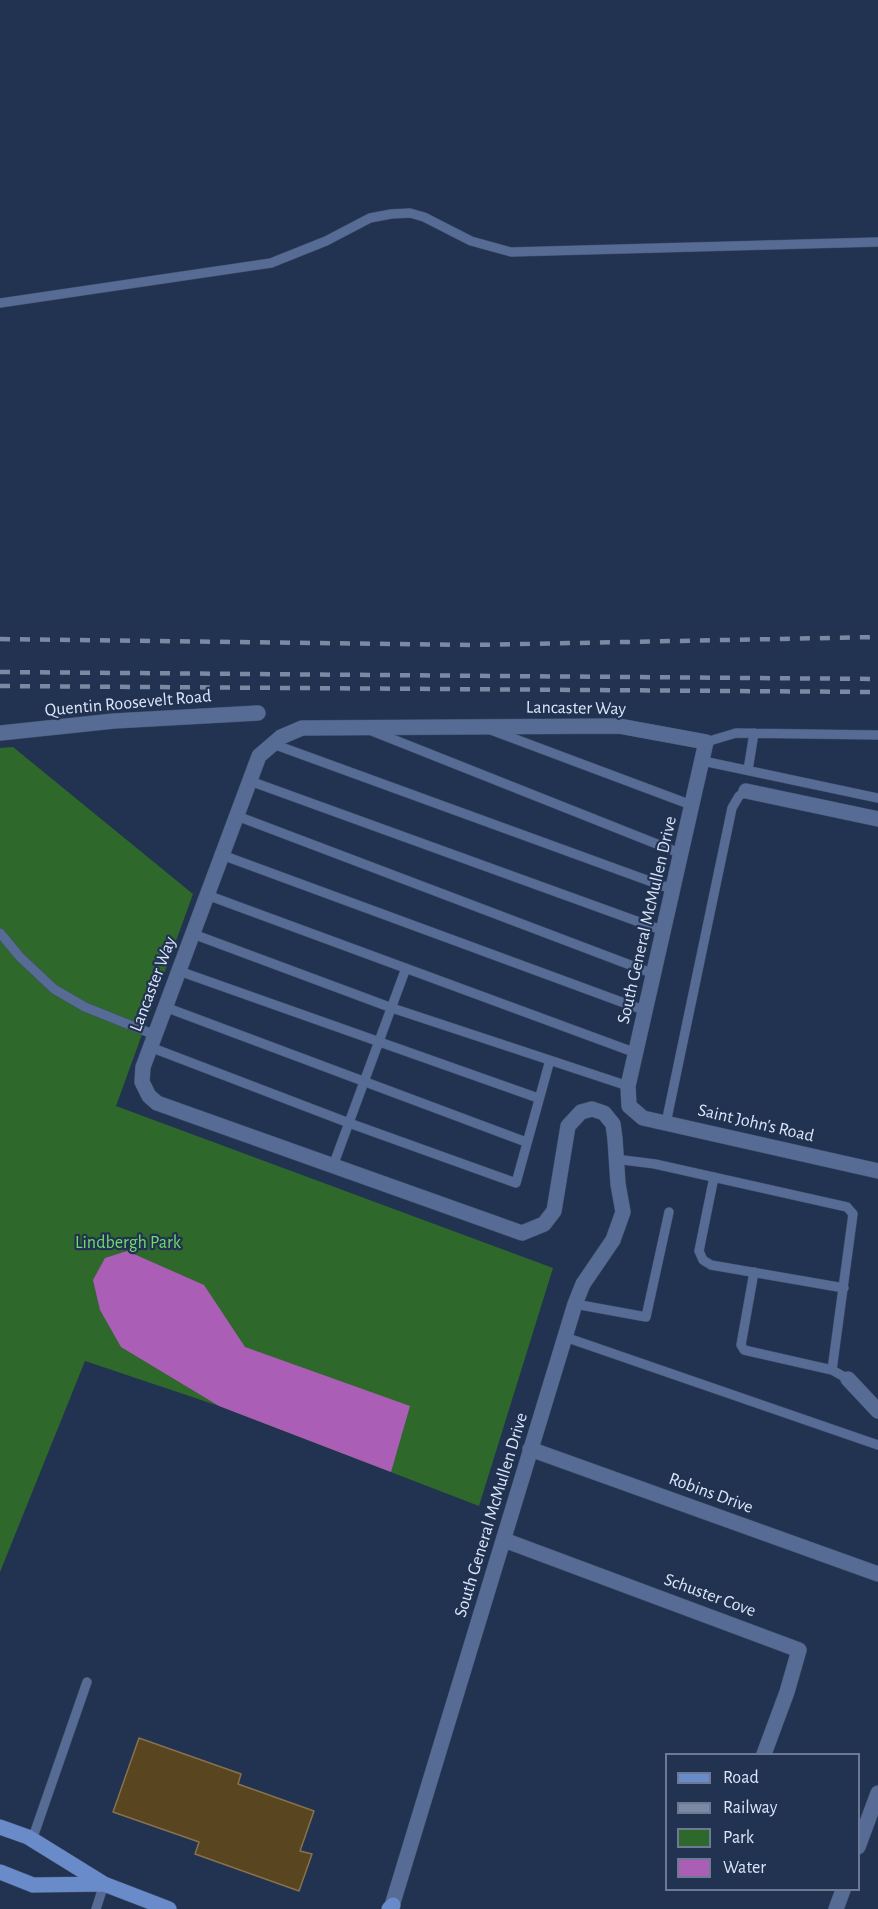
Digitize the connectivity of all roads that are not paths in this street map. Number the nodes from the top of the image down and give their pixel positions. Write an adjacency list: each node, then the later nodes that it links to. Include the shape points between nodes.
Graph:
1 (878, 242): 2 (lane, via 511,252 471,241 424,217 391,214 370,218 271,263)
2 (0, 303)
3 (258, 713): 6 (street, Quentin Roosevelt Road, via 114,721)
4 (363, 727): 5 (street, Lancaster Way); 10 (street, Lancaster Way, via 302,728); 19 (lane)
5 (481, 727): 9 (street, Lancaster Way, via 619,726); 16 (lane)
6 (0, 733)
7 (754, 734): 8 (lane); 9 (lane, via 736,733); 12 (lane)
8 (878, 735)
9 (706, 742): 11 (street, South General McMullen Drive)
10 (273, 744): 13 (street, Lancaster Way, via 260,756); 21 (lane)
11 (703, 761): 12 (lane); 16 (street, South General McMullen Drive)
12 (748, 770): 15 (lane)
13 (250, 782): 17 (street, Lancaster Way); 23 (lane)
14 (746, 791): 18 (street); 40 (lane, via 732,808)
15 (878, 798)
16 (694, 806): 19 (street, South General McMullen Drive)
17 (237, 816): 20 (street, Lancaster Way); 28 (lane)
18 (878, 819)
19 (682, 854): 21 (street, South General McMullen Drive)
20 (222, 855): 22 (street, Lancaster Way); 31 (lane)
21 (674, 890): 23 (street, South General McMullen Drive)
22 (207, 895): 25 (street, Lancaster Way); 26 (lane)
23 (664, 931): 28 (street, South General McMullen Drive)
24 (0, 933): 32 (lane, via 54,989)
25 (193, 934): 27 (street, Lancaster Way); 30 (lane)
26 (406, 968): 30 (lane); 34 (lane)
27 (178, 971): 29 (street, Lancaster Way); 33 (lane)
28 (654, 974): 31 (street, South General McMullen Drive)
29 (165, 1007): 32 (street, Lancaster Way); 36 (lane)
30 (392, 1008): 33 (lane); 35 (lane)
31 (646, 1011): 34 (street, South General McMullen Drive)
32 (153, 1041): 41 (lane); 45 (street, Lancaster Way, via 142,1082 157,1102)
33 (379, 1042): 36 (lane); 38 (lane)
34 (636, 1053): 37 (street, South General McMullen Drive)
35 (550, 1060): 37 (lane); 38 (lane)
36 (364, 1083): 41 (lane); 43 (lane)
37 (628, 1086): 39 (street, South General McMullen Drive)
38 (538, 1098): 43 (lane)
39 (629, 1106): 40 (street, Saint John's Road, via 643,1118)
40 (666, 1123): 46 (street, Saint John's Road)
41 (349, 1124): 43 (lane, via 516,1183); 45 (lane)
42 (615, 1138): 44 (street, South General McMullen Drive); 45 (street, Lancaster Way, via 613,1124 604,1113 592,1109 581,1112 568,1126 554,1211 544,1224 522,1233)
43 (526, 1142)
44 (615, 1159): 47 (lane); 51 (street, South General McMullen Drive, via 623,1212 613,1240 583,1284)
45 (333, 1166)
46 (878, 1171)
47 (714, 1177): 49 (lane, via 699,1251 711,1265); 50 (lane, via 847,1207 853,1214)
48 (669, 1212): 51 (lane, via 646,1317)
49 (754, 1272): 50 (lane); 53 (lane, via 741,1345 744,1350)
50 (844, 1288): 53 (lane)
51 (575, 1304): 52 (street, South General McMullen Drive)
52 (565, 1337): 56 (lane); 57 (street, South General McMullen Drive)
53 (832, 1370): 54 (lane)
54 (848, 1379): 55 (street)
55 (878, 1411)
56 (878, 1445)
57 (530, 1449): 58 (street, South General McMullen Drive); 59 (street, Robins Drive)
58 (504, 1540): 61 (street, Schuster Cove, via 798,1650); 69 (street, South General McMullen Drive)
59 (878, 1574)
60 (87, 1682): 64 (lane)
61 (765, 1753)
62 (878, 1793): 65 (street)
63 (0, 1827): 64 (main road)
64 (32, 1840): 67 (main road)
65 (860, 1842)
66 (0, 1872): 67 (main road, via 33,1885)
67 (104, 1884): 70 (lane); 71 (main road)
68 (843, 1891): 72 (street)
69 (391, 1908)
70 (96, 1909)
71 (170, 1909)
72 (836, 1909)

